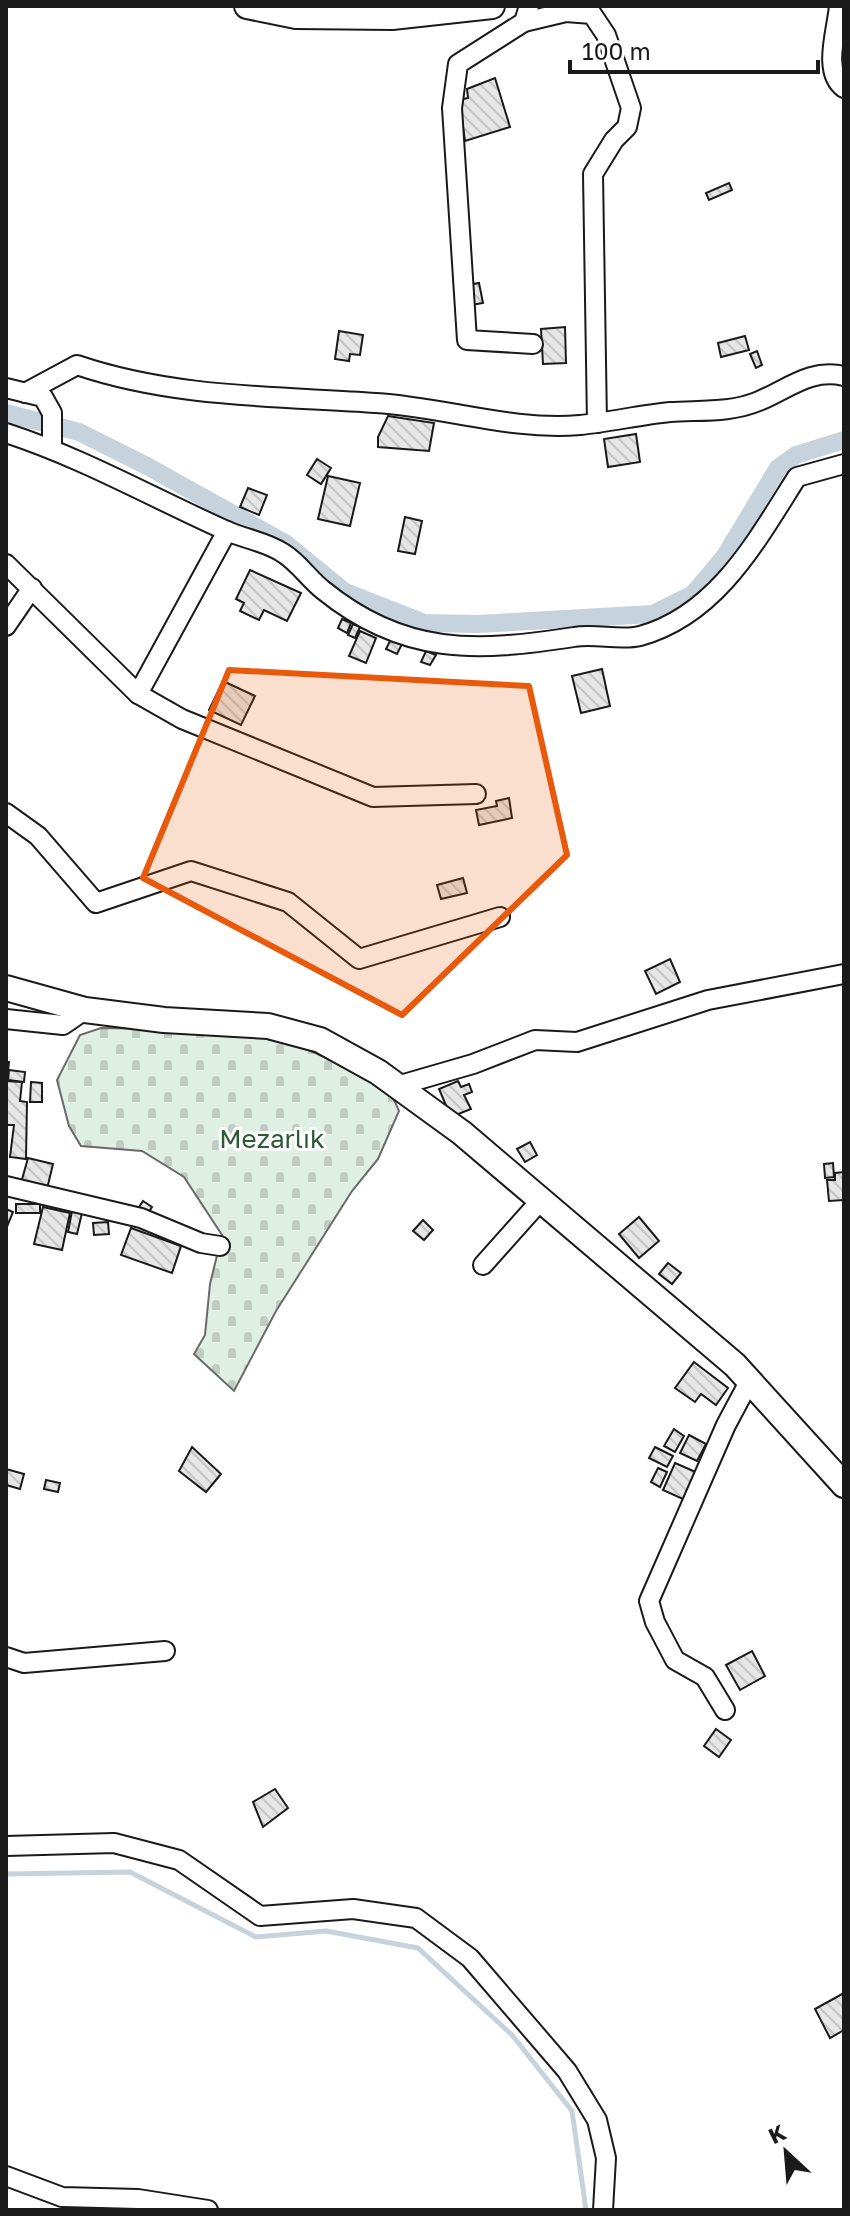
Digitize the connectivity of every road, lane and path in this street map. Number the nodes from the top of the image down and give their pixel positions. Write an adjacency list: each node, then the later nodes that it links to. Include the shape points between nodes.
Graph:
1 (247, 6): 2 (main road, via 296,16 392,17)
2 (492, 6)
3 (839, 6): 5 (street, via 832,61 837,83)
4 (527, 14): 6 (street, via 458,64 452,108 467,340); 10 (street, via 592,14 606,35 631,108 627,127 593,174)
5 (844, 88)
6 (533, 344)
7 (844, 376): 10 (street, via 819,375 790,383 760,401 729,409)
8 (6, 388): 9 (street)
9 (25, 393): 10 (street, via 77,365 123,381 238,397 377,403 520,425); 12 (street, via 43,397 52,413)
10 (597, 423)
11 (6, 433): 12 (street)
12 (51, 441): 14 (street)
13 (844, 464): 14 (street, via 797,477 741,564 688,616 638,637 586,635 457,648 414,638 374,625 323,590 283,553)
14 (227, 531): 18 (street)
15 (6, 564): 16 (street)
16 (32, 588): 17 (street); 18 (street)
17 (6, 626)
18 (138, 694): 19 (street, via 230,741 373,797)
19 (476, 794)
20 (6, 813): 21 (street, via 38,836 96,903 191,871 288,902 359,959)
21 (500, 917)
22 (844, 974): 26 (street, via 708,1000 577,1042 535,1040)
23 (6, 988): 24 (main road)
24 (85, 1010): 25 (street, via 63,1025); 26 (main road, via 268,1026 320,1040)
25 (6, 1019)
26 (397, 1086): 28 (main road)
27 (6, 1186): 29 (street, via 141,1218)
28 (541, 1200): 30 (street); 31 (main road)
29 (220, 1246)
30 (483, 1265)
31 (750, 1380): 32 (main road); 35 (street, via 649,1601 675,1660 705,1677)
32 (840, 1479)
33 (165, 1651): 34 (street, via 24,1663)
34 (6, 1657)
35 (725, 1710)
36 (6, 1846): 39 (street, via 114,1843 179,1860 260,1916 353,1909 416,1918 470,1958 567,2071 597,2120 606,2158)
37 (6, 2176): 38 (street, via 62,2197 138,2199)
38 (208, 2210)
39 (603, 2210)

